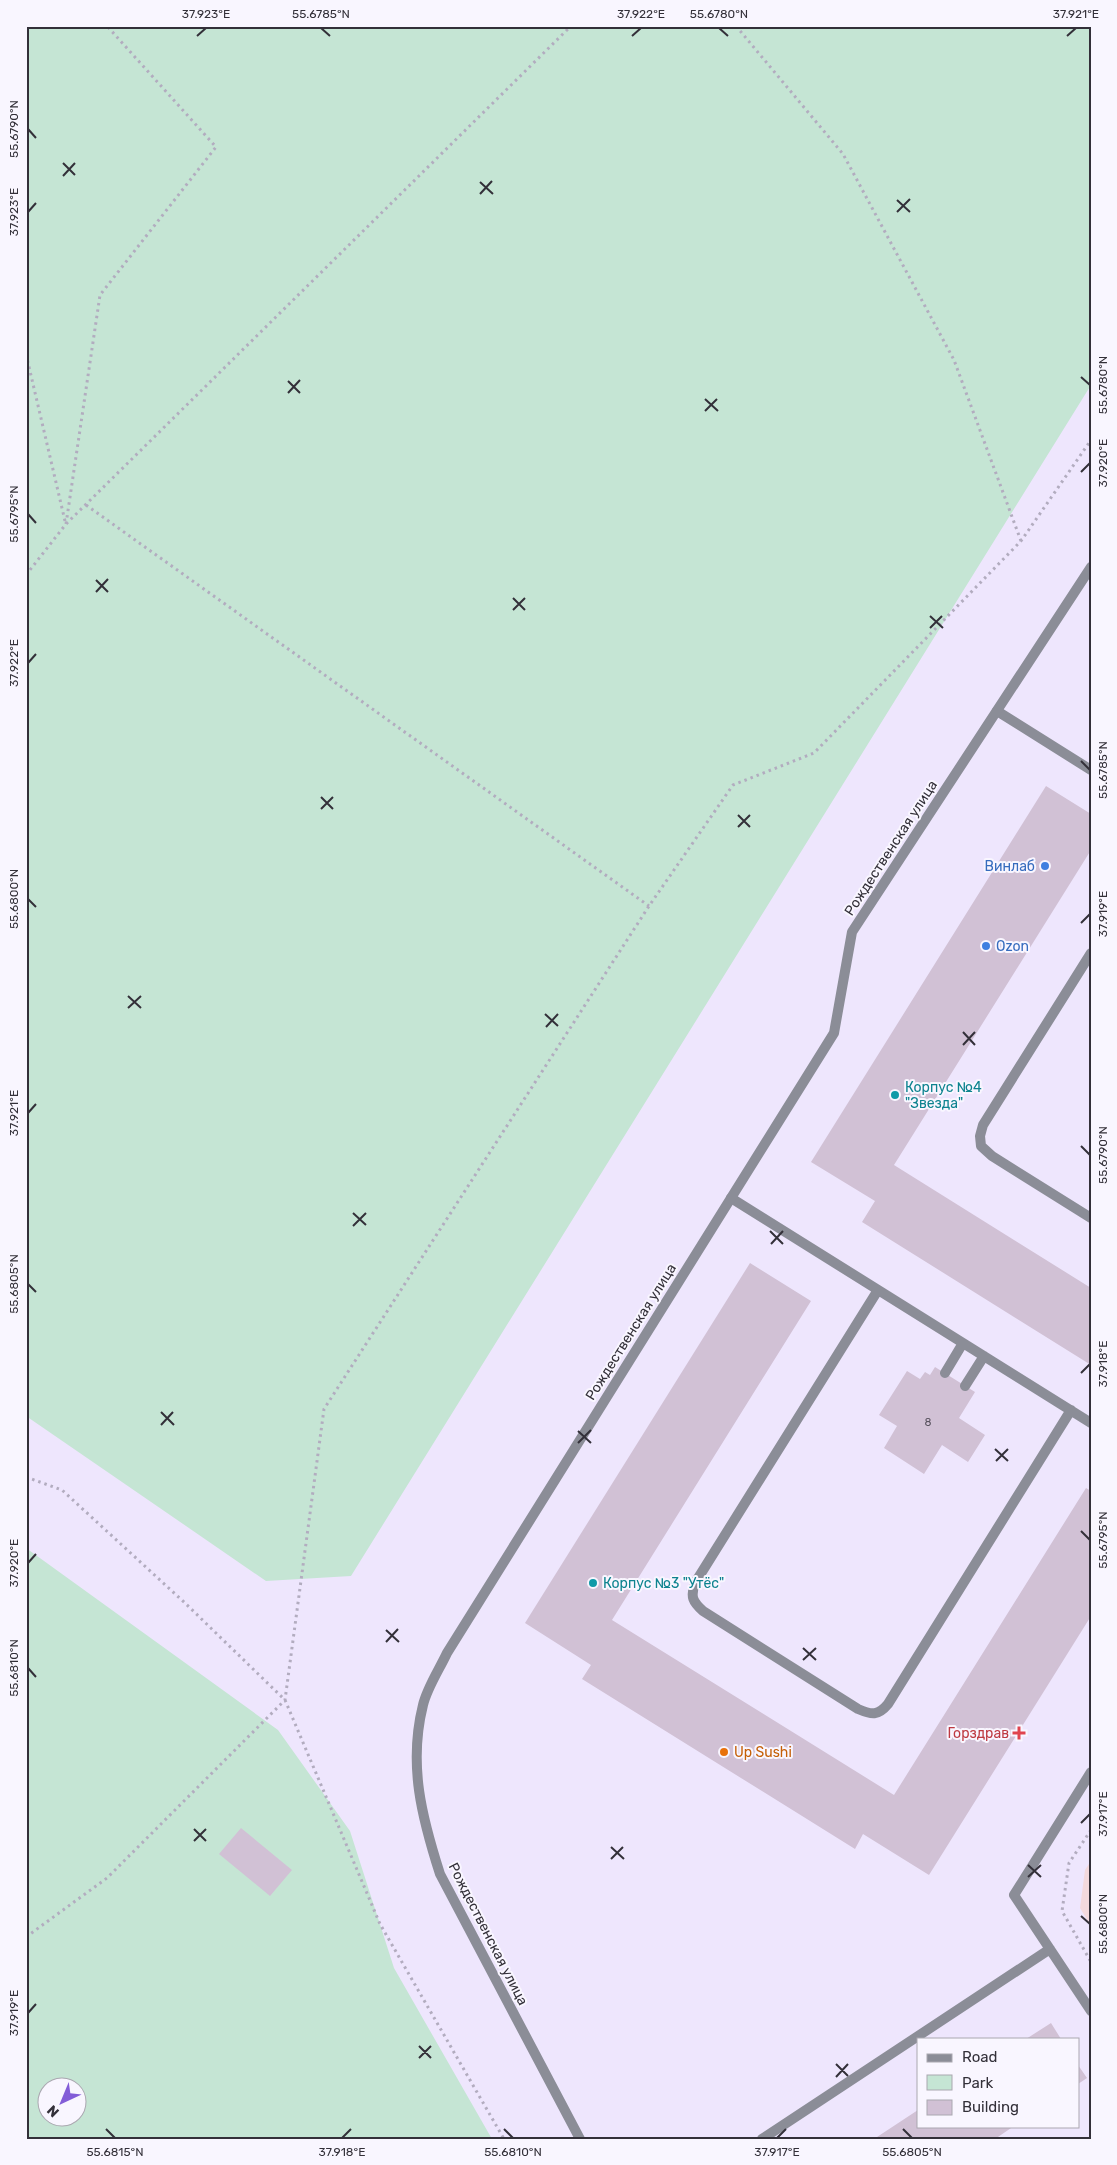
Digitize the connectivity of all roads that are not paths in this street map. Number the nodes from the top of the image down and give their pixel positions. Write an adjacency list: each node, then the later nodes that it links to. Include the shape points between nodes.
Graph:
1 (1091, 568): 2 (street, Рождественская улица)
2 (997, 711): 3 (street); 5 (street, Рождественская улица, via 852,932 834,1033)
3 (1091, 770)
4 (1091, 953): 6 (street, via 980,1136 981,1146 992,1156)
5 (731, 1198): 7 (street); 17 (street, Рождественская улица, via 447,1653 423,1705 415,1769 425,1829 440,1874)
6 (1091, 1218)
7 (878, 1290): 8 (street); 12 (street, via 691,1594 694,1603 703,1611 858,1708 871,1715 881,1712 888,1704)
8 (964, 1343): 9 (street); 10 (street)
9 (984, 1356): 11 (street); 12 (street)
10 (945, 1373)
11 (965, 1386)
12 (1071, 1410): 13 (street)
13 (1091, 1422)
14 (1091, 1772): 15 (street, via 1014,1895)
15 (1050, 1950): 16 (street); 18 (street)
16 (1091, 2011)
17 (580, 2139)
18 (762, 2139)

